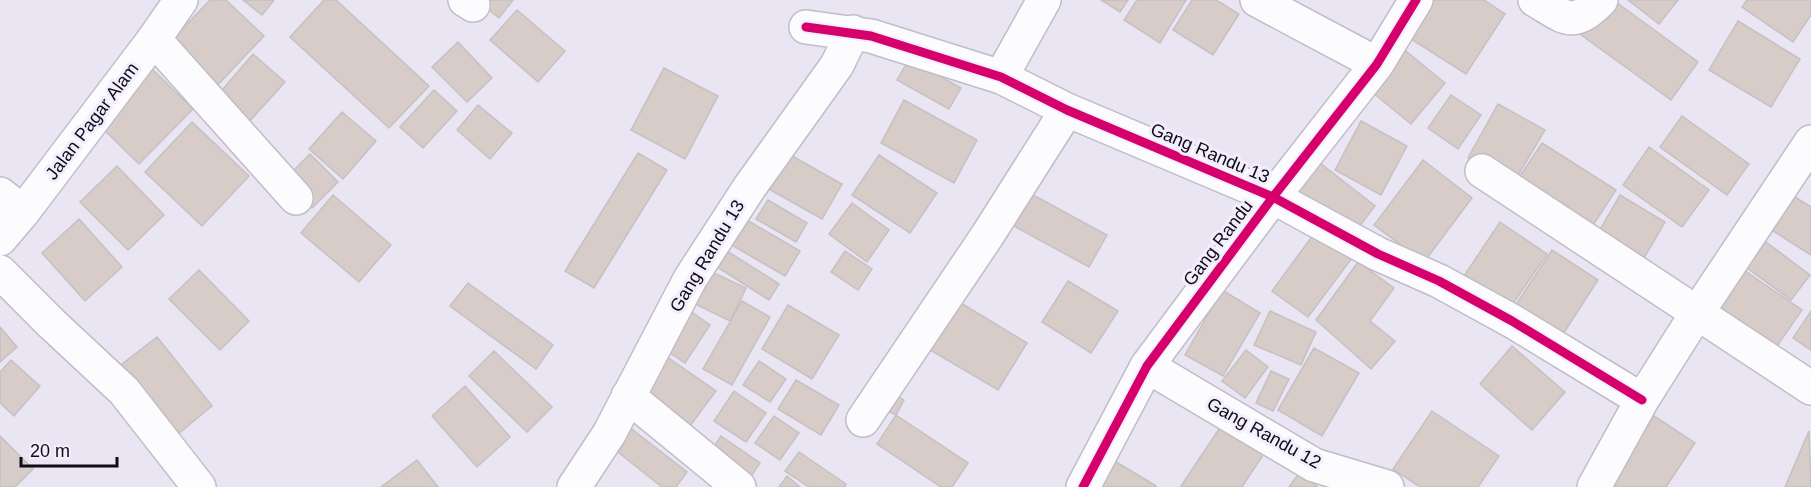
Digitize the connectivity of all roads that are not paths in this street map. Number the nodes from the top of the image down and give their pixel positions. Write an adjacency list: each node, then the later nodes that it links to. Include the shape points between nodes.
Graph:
1 (181, 0): 9 (street, Jalan Pagar Alam)
2 (1044, 0): 11 (street)
3 (1257, 0): 10 (street)
4 (1416, 0): 10 (street, Gang Randu)
5 (1535, 0): 6 (street, via 1575,19 1587,15)
6 (1601, 0)
7 (806, 27): 8 (street, Gang Randu 13)
8 (853, 32): 11 (street, Gang Randu 13); 23 (street, Gang Randu 13, via 837,65 690,279)
9 (154, 39): 16 (street); 17 (street, Jalan Pagar Alam)
10 (1377, 64): 15 (street, Gang Randu)
11 (1001, 77): 12 (street, Gang Randu 13)
12 (1067, 111): 15 (street, Gang Randu 13); 25 (street)
13 (1806, 158): 20 (street)
14 (1482, 171): 20 (street)
15 (1273, 197): 21 (street, Gang Randu); 24 (street, Gang Randu 13, via 1512,321)
16 (296, 198)
17 (11, 203): 18 (street, Jalan Pagar Alam)
18 (0, 239)
19 (0, 272): 26 (street, via 124,391)
20 (1697, 313): 22 (street); 24 (street)
21 (1148, 366): 29 (street, Gang Randu); 30 (street, Gang Randu 12, via 1314,465)
22 (1811, 388)
23 (628, 396): 27 (street, Gang Randu 13, via 609,434); 28 (street)
24 (1642, 400): 31 (street)
25 (863, 420)
26 (199, 487)
27 (574, 487)
28 (739, 487)
29 (1083, 487)
30 (1387, 487)
31 (1594, 487)

